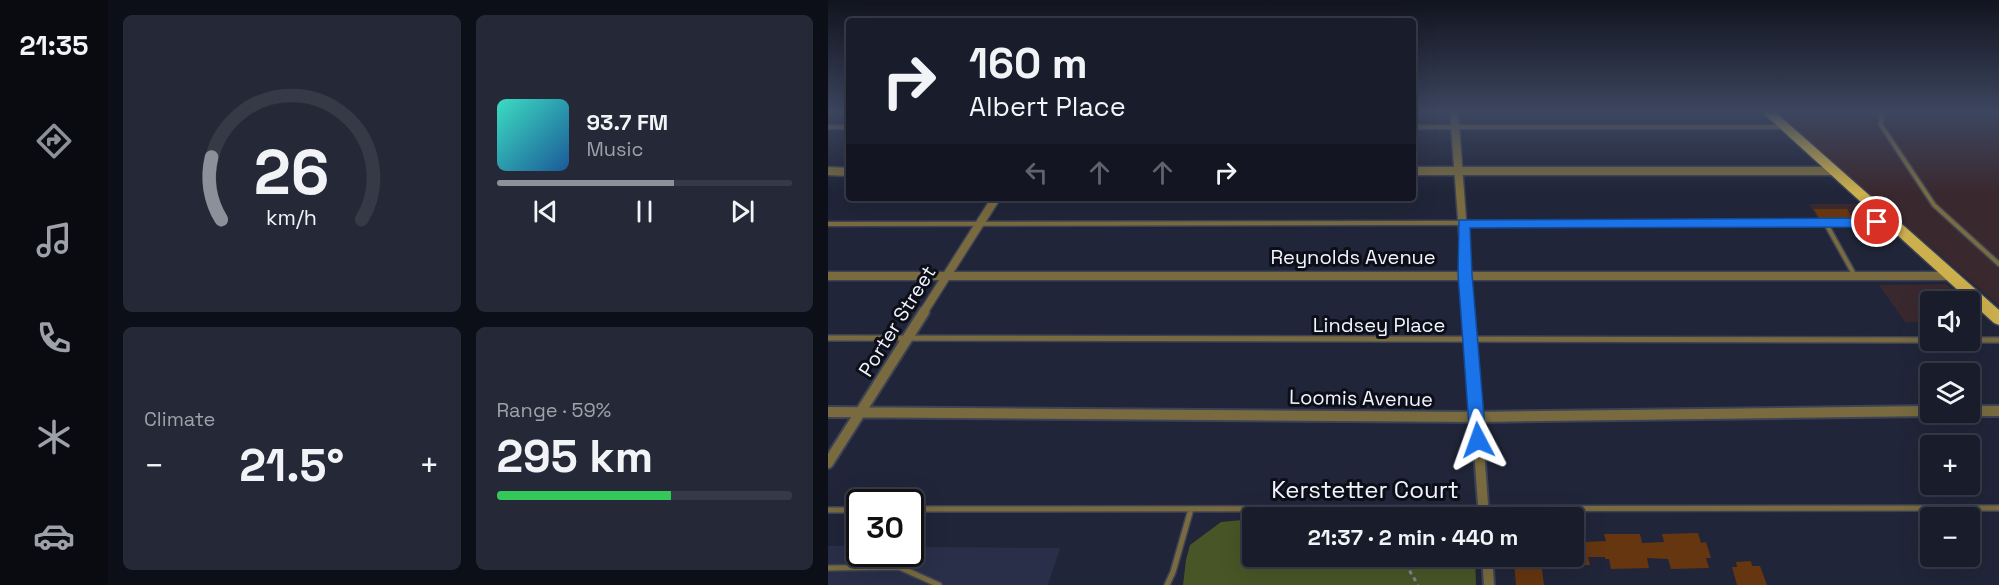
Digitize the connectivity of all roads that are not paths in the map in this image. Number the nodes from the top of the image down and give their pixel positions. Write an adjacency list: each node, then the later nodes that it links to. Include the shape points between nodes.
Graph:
1 (1456, 138): 6 (street)
2 (1795, 138): 7 (main road)
3 (1890, 138): 15 (lane, via 1934,205)
4 (828, 171): 8 (street)
5 (1416, 171): 6 (street)
6 (1458, 171): 7 (street); 13 (street)
7 (1832, 171): 11 (main road)
8 (846, 172)
9 (994, 201): 12 (street, Porter Street)
10 (1825, 222): 11 (lane); 13 (lane); 18 (lane)
11 (1890, 222): 19 (main road)
12 (980, 223): 13 (lane); 14 (lane); 20 (street, Porter Street)
13 (1464, 223): 16 (street)
14 (828, 224)
15 (1999, 264)
16 (1465, 274): 18 (street, Reynolds Avenue); 20 (street, Reynolds Avenue); 24 (street)
17 (828, 276): 20 (street, Reynolds Avenue)
18 (1855, 276): 19 (street, Reynolds Avenue)
19 (1950, 276): 21 (main road)
20 (946, 277): 23 (street, Porter Street)
21 (1999, 319)
22 (828, 338): 23 (lane, Lindsey Place)
23 (908, 339): 24 (lane, Lindsey Place); 28 (street, Porter Street)
24 (1471, 340): 25 (lane, Lindsey Place); 33 (street)
25 (1920, 340)
26 (1980, 340): 27 (lane)
27 (1999, 340)
28 (861, 411): 32 (street, Loomis Avenue); 33 (street, Loomis Avenue); 34 (street, Porter Street)
29 (1920, 411): 33 (street, Loomis Avenue)
30 (1980, 411): 31 (street)
31 (1999, 411)
32 (828, 412)
33 (1476, 417): 35 (street)
34 (828, 463)
35 (1483, 507)
36 (1999, 508): 42 (lane, Kerstetter Court)
37 (1191, 509): 40 (lane, Kerstetter Court); 41 (lane, Kerstetter Court); 46 (lane)
38 (828, 510): 39 (lane)
39 (846, 510)
40 (924, 510)
41 (1242, 510)
42 (1584, 512)
43 (1488, 567): 47 (street)
44 (828, 568): 45 (lane, via 898,567)
45 (939, 585)
46 (1167, 585)
47 (1489, 585)

